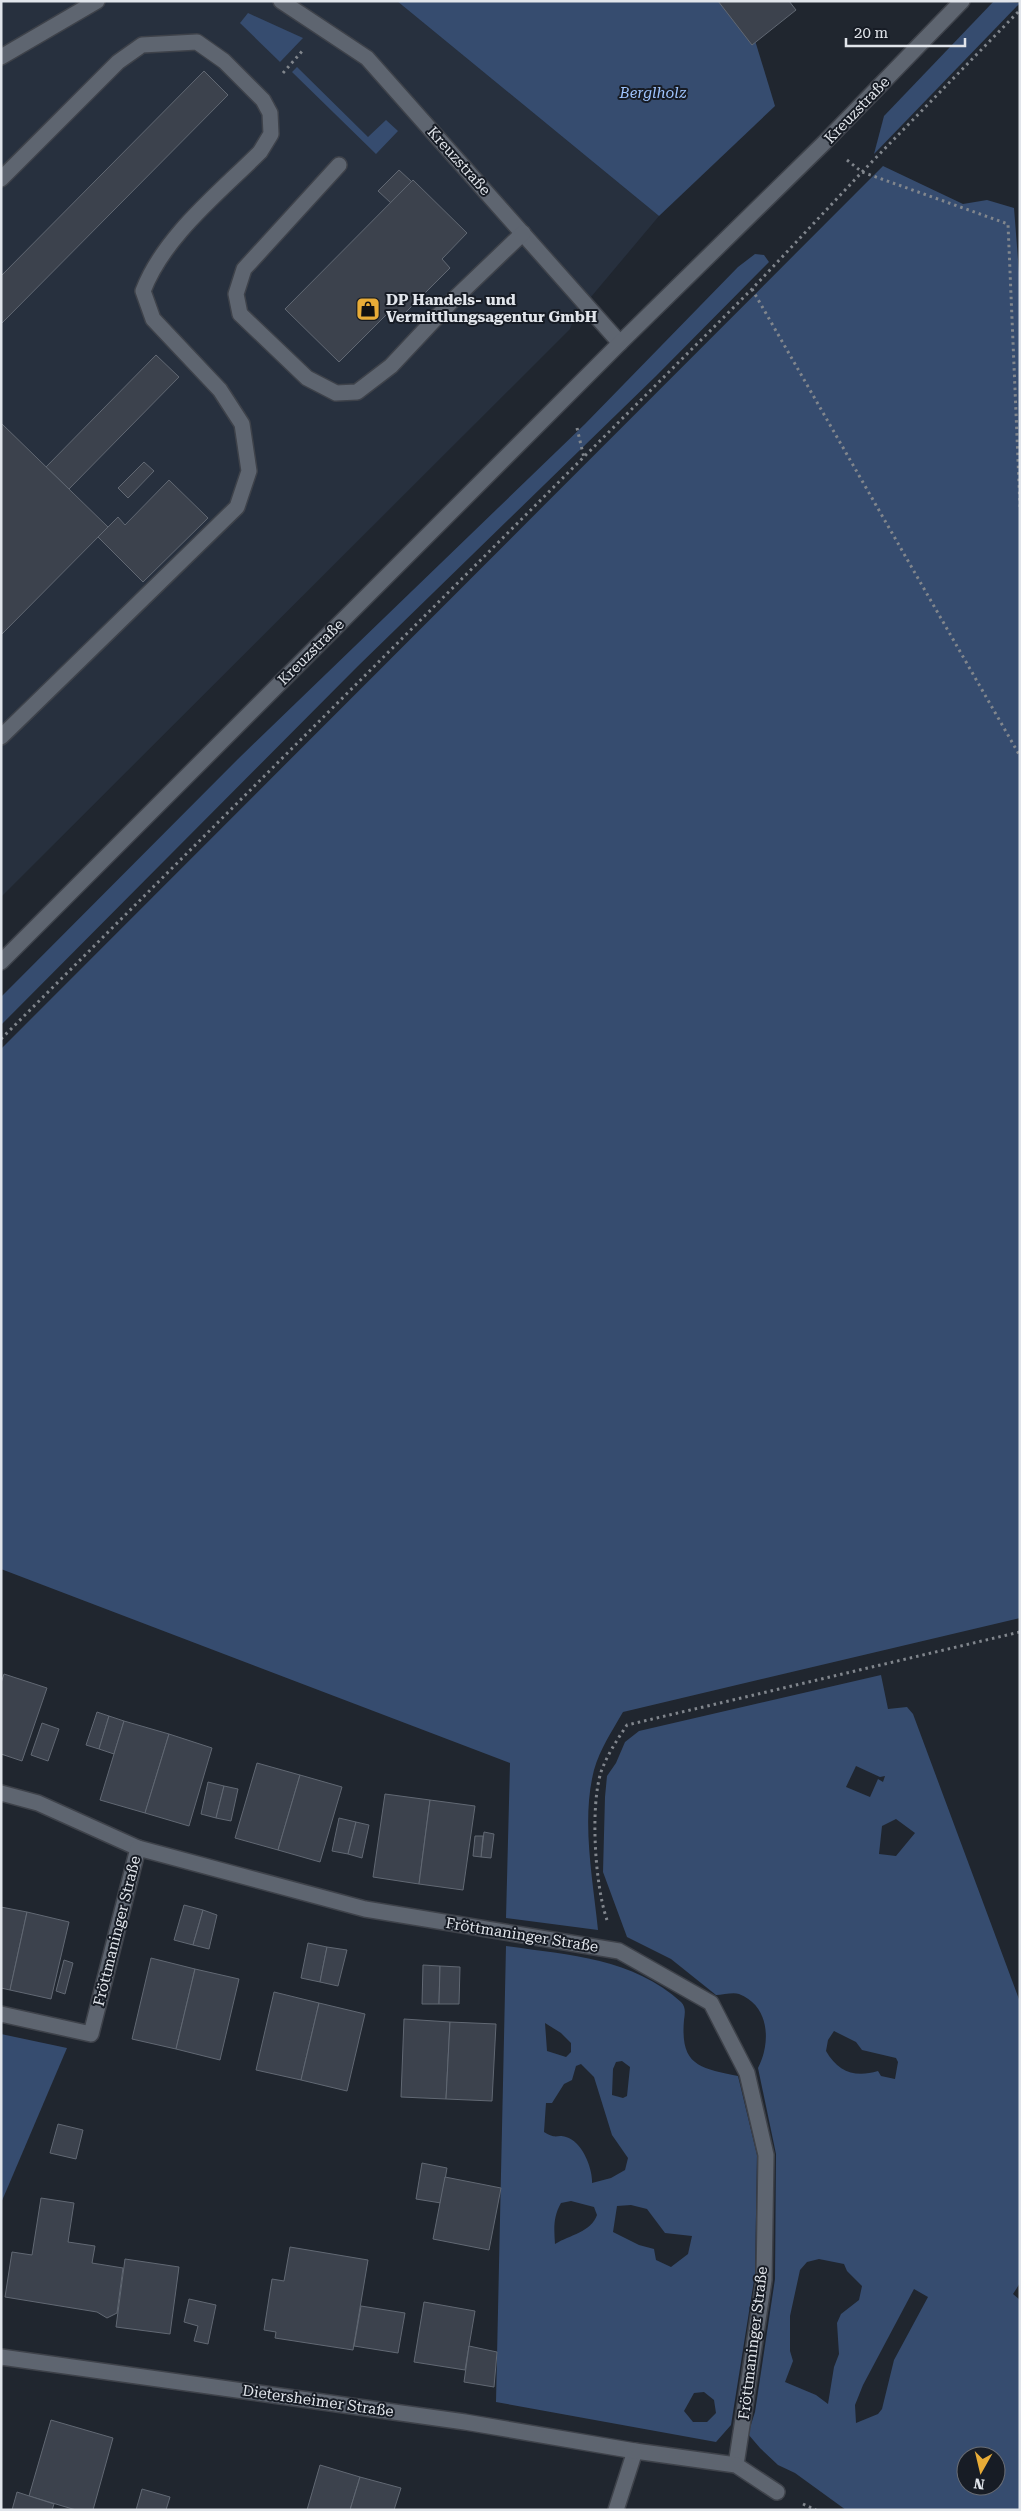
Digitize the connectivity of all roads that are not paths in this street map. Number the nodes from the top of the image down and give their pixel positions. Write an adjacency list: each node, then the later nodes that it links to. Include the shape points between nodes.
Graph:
1 (97, 1): 4 (street)
2 (280, 1): 7 (street, Kreuzstraße, via 367,58)
3 (962, 1): 8 (street, Kreuzstraße, via 824,143)
4 (1, 57)
5 (339, 165): 7 (street, via 244,269 236,294 240,314 307,378 336,393 357,392 391,366)
6 (1, 180): 9 (street, via 118,62 142,45 197,42 224,61 263,100 270,113 271,134 260,152 168,246 151,270 143,291 153,319 220,390 242,424 249,471 237,507)
7 (523, 232): 8 (street, Kreuzstraße)
8 (620, 343): 10 (street, Kreuzstraße)
9 (1, 737)
10 (1, 962)
11 (1, 1793): 12 (street, via 38,1804)
12 (138, 1848): 13 (street, Fröttmaninger Straße, via 91,2034); 16 (street, Fröttmaninger Straße, via 365,1909 619,1951 711,2003 747,2073 766,2155 764,2280)
13 (1, 2014)
14 (1, 2356): 15 (street, Dietersheimer Straße, via 465,2422)
15 (635, 2451): 16 (street, Dietersheimer Straße); 18 (street)
16 (736, 2465): 17 (street, Dietersheimer Straße)
17 (777, 2492)
18 (616, 2510)

